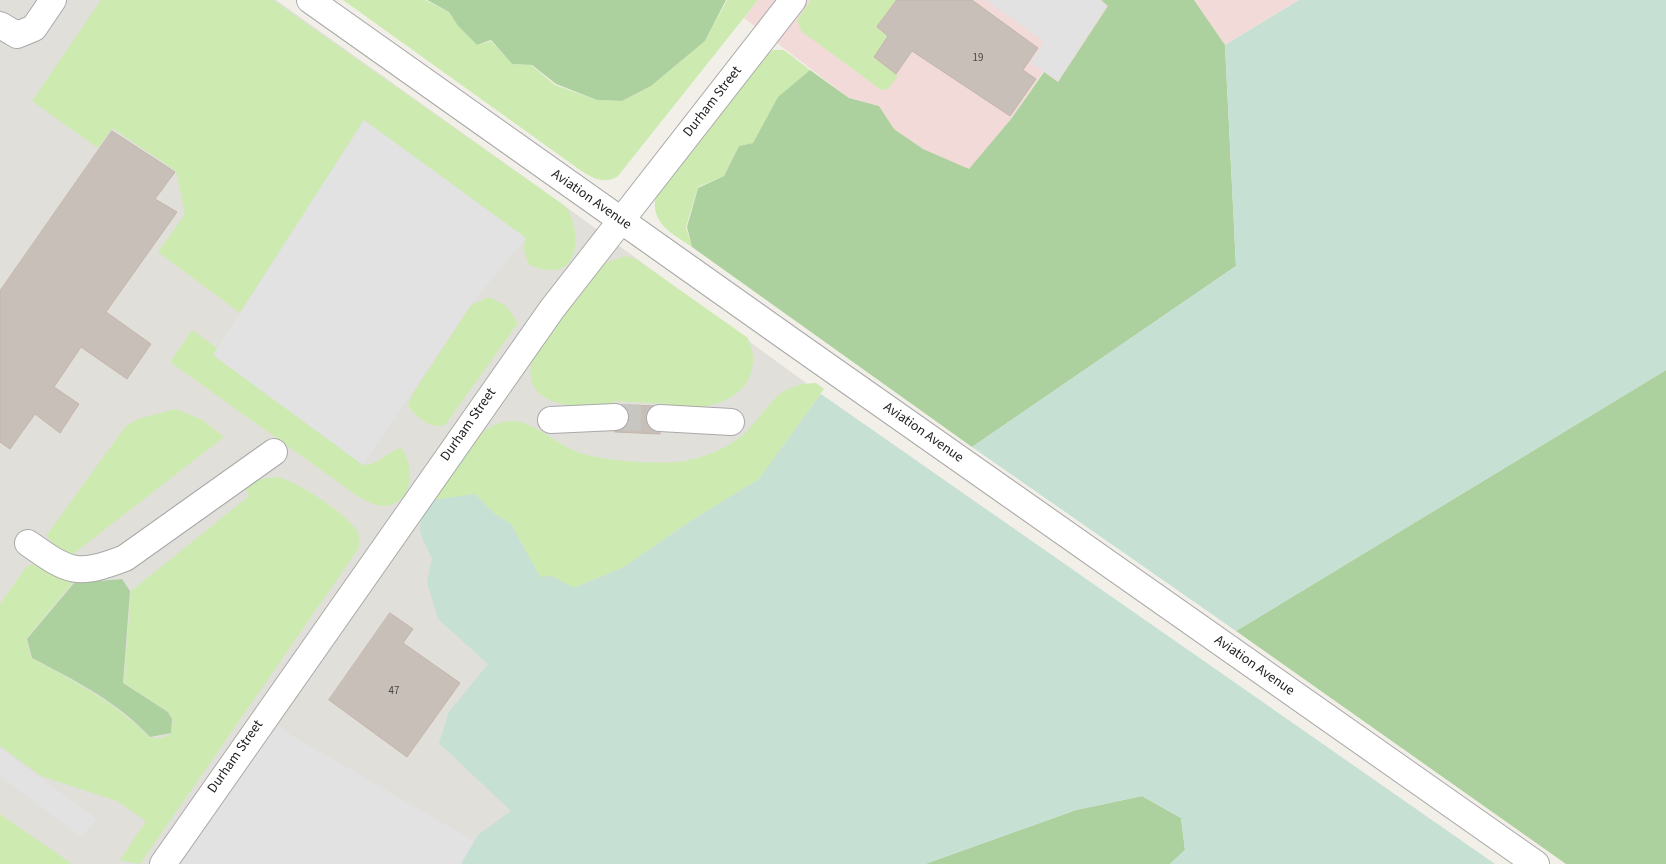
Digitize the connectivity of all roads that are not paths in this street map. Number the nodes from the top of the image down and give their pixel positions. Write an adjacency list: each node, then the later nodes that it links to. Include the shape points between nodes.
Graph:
1 (53, 0): 4 (street, via 34,28 17,35)
2 (310, 0): 5 (street, Aviation Avenue)
3 (794, 0): 5 (street, Durham Street)
4 (0, 25)
5 (620, 220): 12 (street, Durham Street, via 514,361); 13 (street, Aviation Avenue)
6 (615, 417): 8 (street)
7 (660, 418): 9 (street)
8 (551, 420)
9 (731, 422)
10 (274, 452): 11 (street, via 125,558 98,569 76,570 58,564)
11 (28, 543)
12 (163, 864)
13 (1536, 864)

